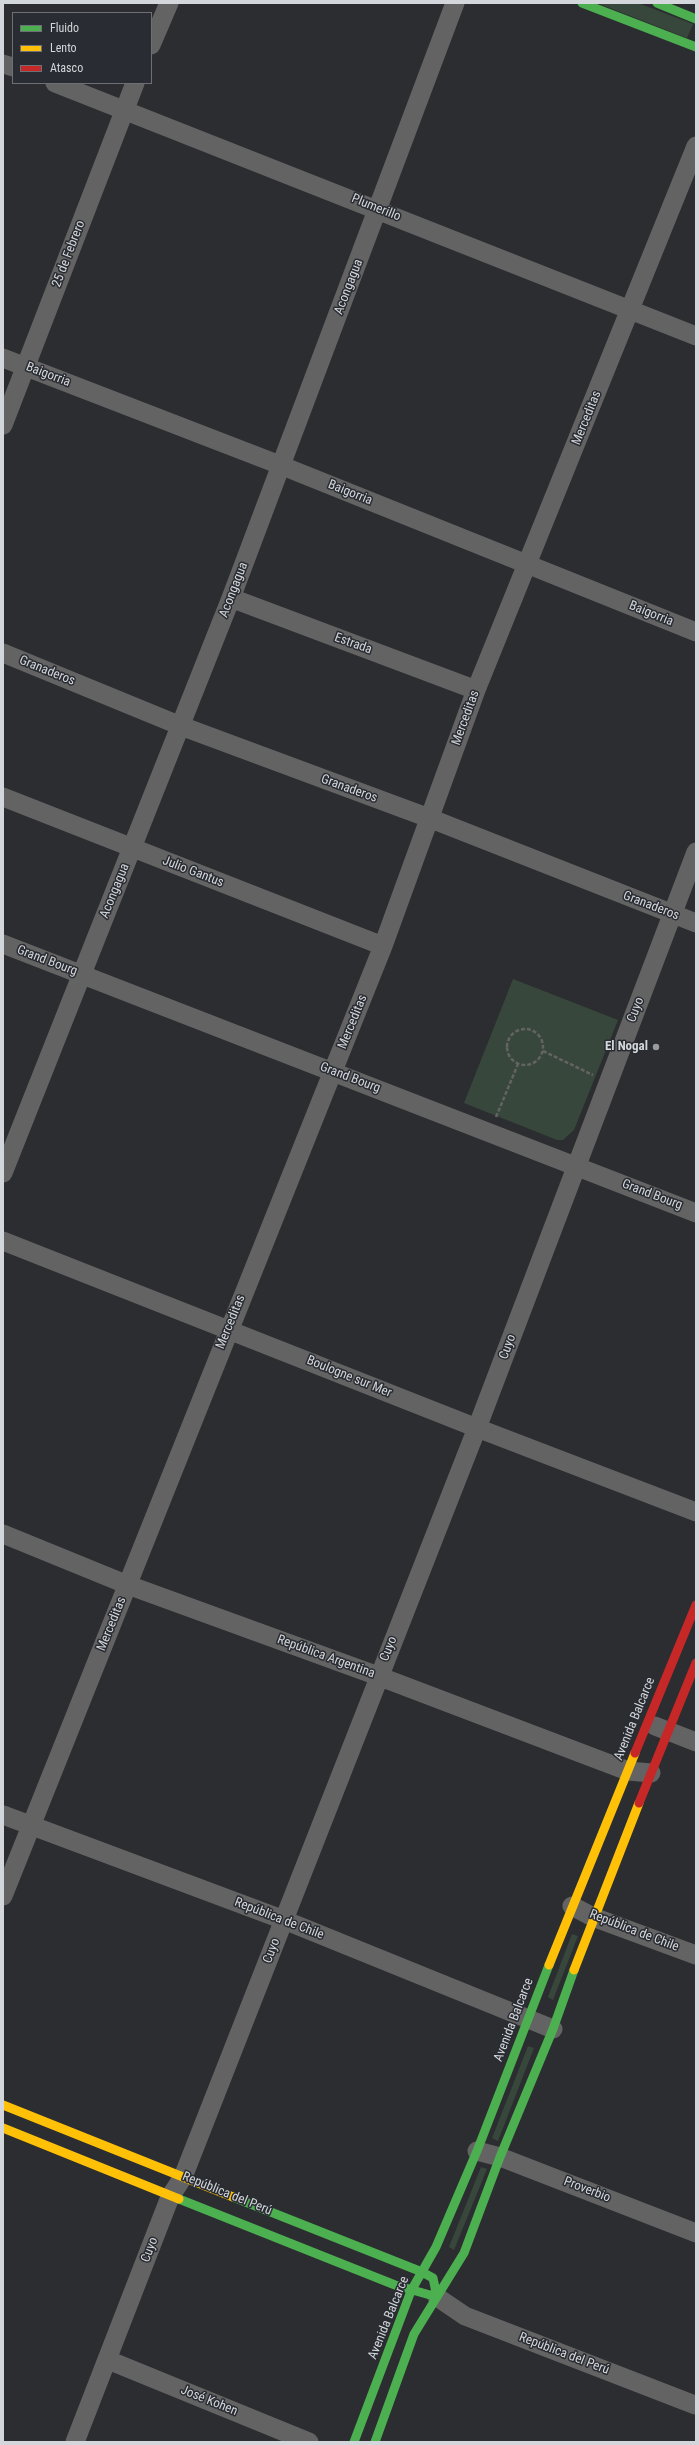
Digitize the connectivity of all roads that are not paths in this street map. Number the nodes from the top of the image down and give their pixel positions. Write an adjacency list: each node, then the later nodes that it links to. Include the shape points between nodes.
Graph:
1 (169, 3): 6 (street)
2 (455, 3): 12 (street, Acongagua)
3 (582, 3): 7 (main road)
4 (657, 3): 5 (main road)
5 (696, 19)
6 (152, 43)
7 (696, 47)
8 (58, 84): 10 (street, Plumerillo)
9 (135, 84): 10 (street, 25 de Febrero)
10 (124, 109): 12 (street, Plumerillo); 16 (street, 25 de Febrero)
11 (696, 146): 13 (street, Merceditas)
12 (379, 209): 13 (street, Plumerillo); 18 (street, Acongagua)
13 (631, 309): 14 (street, Plumerillo); 19 (street, Merceditas)
14 (696, 336)
15 (3, 358): 16 (street, Baigorria)
16 (26, 366): 17 (street, 25 de Febrero); 18 (street, Baigorria)
17 (3, 425)
18 (280, 465): 19 (street, Baigorria); 20 (street, Acongagua)
19 (528, 564): 21 (street, Baigorria); 23 (street, Merceditas)
20 (231, 598): 23 (street, Estrada); 24 (street, Acongagua)
21 (696, 632)
22 (3, 653): 24 (street, Granaderos)
23 (476, 690): 26 (street, Merceditas)
24 (181, 726): 26 (street, Granaderos); 27 (street, Acongagua)
25 (3, 797): 27 (street, Julio Gantus)
26 (429, 818): 29 (street, Granaderos); 32 (street, Merceditas)
27 (132, 848): 32 (street, Julio Gantus); 33 (street, Acongagua)
28 (696, 852): 29 (street, Cuyo)
29 (672, 914): 30 (street, Granaderos); 35 (street, Cuyo)
30 (696, 923)
31 (3, 944): 33 (street, Grand Bourg)
32 (383, 946): 34 (street, Merceditas)
33 (82, 974): 34 (street, Grand Bourg); 36 (street, Acongagua)
34 (333, 1072): 35 (street, Grand Bourg); 39 (street, Merceditas)
35 (576, 1165): 37 (street, Grand Bourg); 40 (street, Cuyo)
36 (3, 1173)
37 (696, 1213)
38 (3, 1241): 39 (street, Boulogne sur Mer)
39 (228, 1329): 40 (street, Boulogne sur Mer); 43 (street, Merceditas)
40 (477, 1428): 41 (street, Boulogne sur Mer); 46 (street, Cuyo)
41 (696, 1512)
42 (3, 1534): 43 (street, República Argentina)
43 (128, 1585): 46 (street, República Argentina); 53 (street, Merceditas)
44 (696, 1605): 47 (main road, Avenida Balcarce)
45 (696, 1663): 48 (main road)
46 (378, 1676): 50 (street, República Argentina); 57 (street, Cuyo)
47 (648, 1724): 48 (street); 50 (main road, Avenida Balcarce)
48 (668, 1731): 49 (street); 51 (main road)
49 (696, 1742)
50 (628, 1771): 51 (street, República Argentina); 55 (main road, Avenida Balcarce)
51 (651, 1773): 56 (main road)
52 (3, 1815): 53 (street, República de Chile)
53 (30, 1826): 54 (street, Merceditas); 57 (street, República de Chile)
54 (3, 1896)
55 (572, 1906): 56 (street, República de Chile); 59 (main road, Avenida Balcarce)
56 (593, 1917): 58 (street, República de Chile); 60 (main road)
57 (284, 1920): 59 (street, República de Chile); 65 (street, Cuyo)
58 (696, 1954)
59 (529, 2018): 60 (street, República de Chile); 63 (main road, Avenida Balcarce)
60 (553, 2029): 64 (main road)
61 (3, 2105): 65 (main road, República del Perú)
62 (3, 2128): 66 (main road, República del Perú)
63 (477, 2151): 64 (street, Proverbio); 68 (main road, Avenida Balcarce, via 436,2247)
64 (500, 2157): 67 (street, Proverbio); 70 (main road, via 464,2253)
65 (183, 2177): 66 (street, Cuyo); 68 (main road, República del Perú)
66 (170, 2197): 69 (main road, República del Perú); 71 (street, Cuyo)
67 (696, 2233)
68 (422, 2272): 69 (main road, Avenida Balcarce); 70 (main road, República del Perú, via 433,2278)
69 (411, 2292): 70 (main road, República del Perú); 75 (main road, Avenida Balcarce)
70 (437, 2297): 72 (street, República del Perú, via 465,2316); 76 (main road, via 414,2334)
71 (108, 2360): 73 (street, Cuyo); 74 (street, José Kohen)
72 (696, 2408)
73 (75, 2442)
74 (309, 2442)
75 (354, 2442)
76 (375, 2442)

